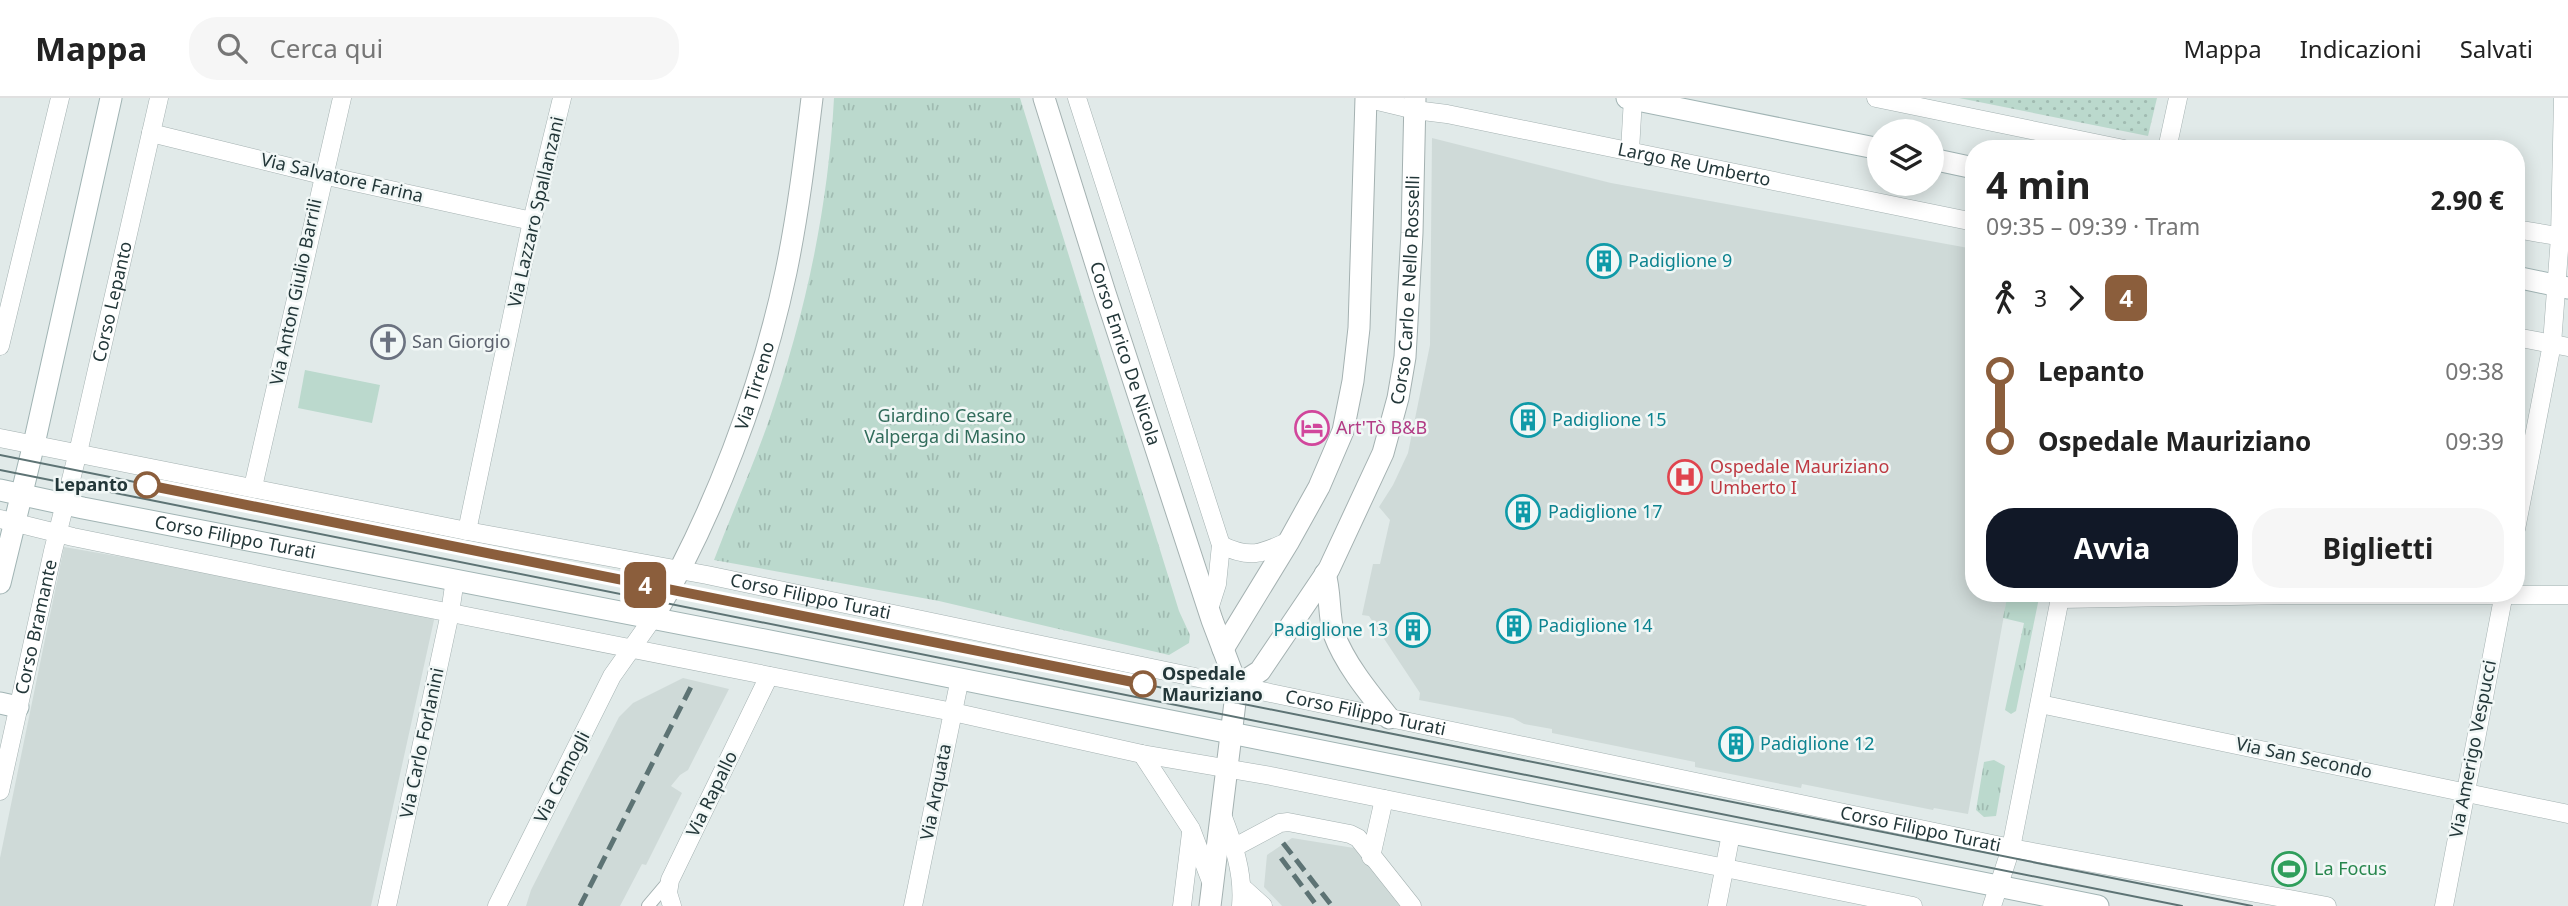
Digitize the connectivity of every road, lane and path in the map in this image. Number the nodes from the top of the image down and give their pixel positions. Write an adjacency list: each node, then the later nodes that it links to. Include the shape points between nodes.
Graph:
1 (60, 98): 30 (street)
2 (111, 98): 33 (main road)
3 (159, 98): 15 (street, Corso Lepanto)
4 (342, 98): 22 (street, Via Anton Giulio Barrili)
5 (562, 98): 24 (street, Via Lazzaro Spallanzani)
6 (811, 98): 45 (main road, Via Tirreno, via 786,274 757,379)
7 (1044, 98): 53 (main road, Corso Enrico De Nicola)
8 (1077, 98): 44 (street, Corso Enrico De Nicola)
9 (1365, 98): 14 (street, Largo Re Umberto); 43 (main road, via 1359,328 1353,381 1343,431)
10 (1631, 98): 18 (main road); 19 (street)
11 (1876, 98): 16 (street)
12 (2178, 98): 17 (street)
13 (2563, 98): 26 (street)
14 (1415, 104): 19 (street, Largo Re Umberto); 46 (main road, Corso Carlo e Nello Rosselli, via 1409,306 1398,398 1383,453)
15 (151, 133): 22 (street, Via Salvatore Farina); 34 (street, Corso Lepanto)
16 (2079, 140)
17 (2170, 140)
18 (1867, 146)
19 (1630, 150): 23 (street, Largo Re Umberto)
20 (1944, 162): 21 (main road)
21 (1965, 166)
22 (323, 175): 24 (street, Via Salvatore Farina); 35 (street, Via Anton Giulio Barrili)
23 (1965, 220)
24 (532, 221): 41 (street, Via Lazzaro Spallanzani)
25 (2525, 231): 26 (street)
26 (2564, 238): 28 (street)
27 (2525, 280): 28 (main road)
28 (2562, 287): 31 (street)
29 (2525, 339): 31 (street)
30 (0, 346)
31 (2560, 346): 37 (street)
32 (0, 438): 33 (street, Corso Filippo Turati)
33 (34, 446): 34 (street, Corso Filippo Turati); 38 (main road)
34 (77, 455): 35 (street, Corso Filippo Turati); 39 (street, Corso Lepanto)
35 (253, 487): 41 (street, Corso Filippo Turati)
36 (0, 490): 38 (main road, Corso Filippo Turati)
37 (2525, 492)
38 (21, 494): 39 (main road, Corso Filippo Turati); 40 (main road)
39 (64, 503): 42 (street, Corso Bramante); 47 (main road, Corso Filippo Turati)
40 (7, 520): 42 (street, Corso Filippo Turati); 48 (main road)
41 (467, 531): 45 (street, Corso Filippo Turati)
42 (57, 534): 54 (street, Corso Filippo Turati); 62 (street, Corso Bramante)
43 (1289, 541): 44 (street, via 1247,554); 56 (main road)
44 (1222, 545): 53 (street, Corso Enrico De Nicola)
45 (681, 570): 55 (main road, Via Tirreno); 60 (street, Corso Filippo Turati)
46 (1325, 574): 60 (main road, Corso Carlo e Nello Rosselli, via 1260,671); 64 (main road, via 1333,632)
47 (455, 579): 54 (street, Via Carlo Forlanini); 55 (main road, Corso Filippo Turati)
48 (0, 583)
49 (2525, 595): 50 (street)
50 (2568, 595)
51 (2060, 602): 61 (street)
52 (2503, 602): 69 (street, Via Amerigo Vespucci)
53 (1209, 609): 56 (main road, Corso Enrico De Nicola)
54 (450, 613): 57 (street, Corso Filippo Turati); 85 (street, Via Carlo Forlanini)
55 (653, 618): 57 (street, Via Tirreno); 59 (main road, Corso Filippo Turati)
56 (1223, 649): 60 (main road)
57 (631, 650): 58 (street, Corso Filippo Turati); 86 (street, Via Camogli, via 612,676)
58 (769, 676): 63 (street, Corso Filippo Turati); 81 (street, Via Rapallo)
59 (960, 678): 63 (street, Via Arquata); 65 (main road, Corso Filippo Turati)
60 (1237, 686): 64 (street, Corso Filippo Turati); 65 (main road)
61 (2040, 704): 69 (street, Via San Secondo); 76 (street)
62 (9, 705): 68 (street, Corso Bramante)
63 (953, 712): 66 (street, Corso Filippo Turati); 89 (street, Via Arquata)
64 (1389, 718): 76 (street, Corso Filippo Turati)
65 (1229, 733): 67 (main road); 74 (main road, Corso Filippo Turati)
66 (1142, 754): 67 (street, Corso Filippo Turati); 73 (street)
67 (1226, 768): 70 (street, Corso Filippo Turati); 71 (main road)
68 (0, 791)
69 (2464, 791): 72 (street, Via San Secondo); 98 (street, Via Amerigo Vespucci)
70 (1384, 799): 78 (street); 79 (street, Corso Filippo Turati)
71 (1221, 812): 75 (street); 77 (street); 82 (main road)
72 (2568, 814)
73 (1191, 829): 77 (street); 80 (street)
74 (1731, 834): 79 (street); 83 (main road, Corso Filippo Turati)
75 (1235, 847): 78 (street, via 1288,822 1350,834); 84 (street)
76 (2011, 848): 83 (street); 97 (street, Corso Filippo Turati)
77 (1199, 849): 80 (street); 82 (street)
78 (1371, 857): 93 (street)
79 (1724, 870): 94 (street); 95 (street, Corso Filippo Turati)
80 (1186, 871): 90 (street)
81 (670, 880): 87 (street, Via Rapallo); 88 (street)
82 (1212, 884): 91 (main road)
83 (1996, 896): 96 (main road, Corso Filippo Turati)
84 (1242, 897): 92 (street)
85 (387, 906)
86 (496, 906)
87 (648, 906)
88 (672, 906)
89 (913, 906)
90 (1182, 906)
91 (1210, 906)
92 (1263, 906)
93 (1412, 906)
94 (1717, 906)
95 (1913, 906)
96 (2098, 906)
97 (2327, 906)
98 (2444, 906)

